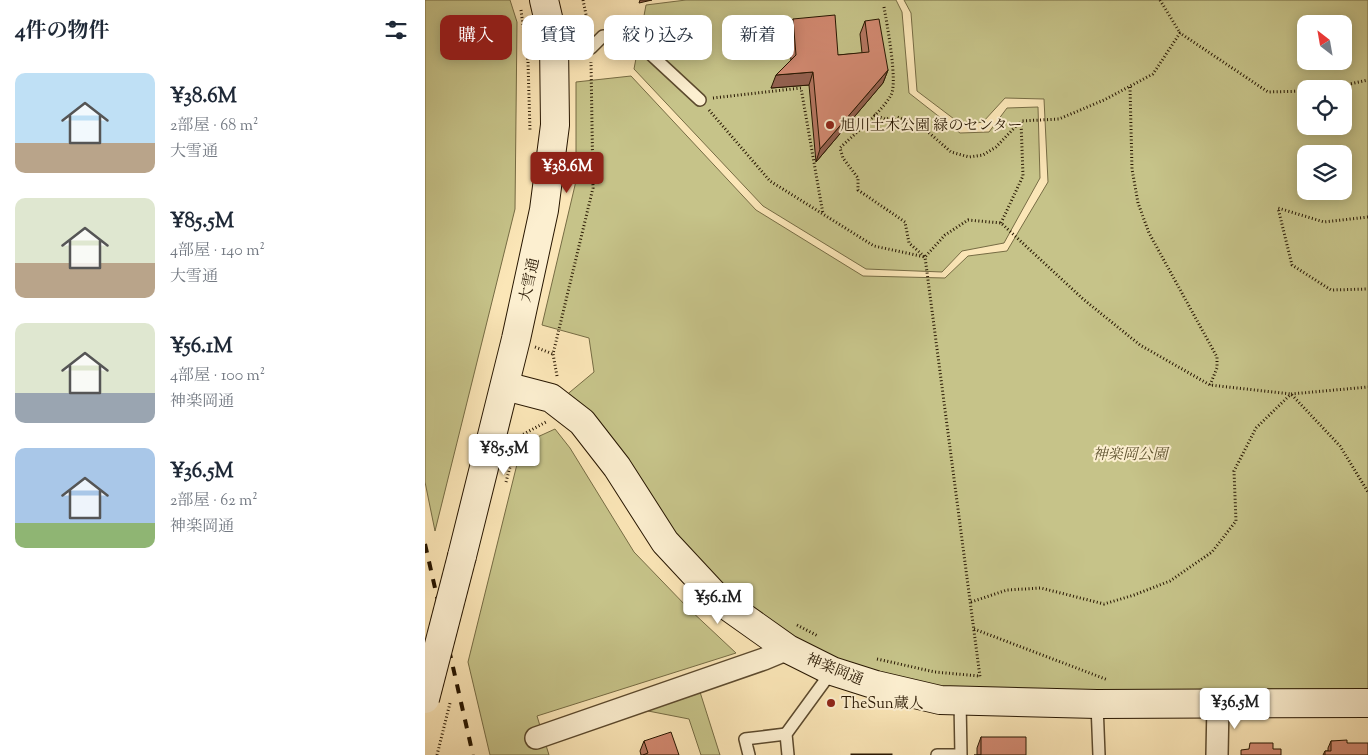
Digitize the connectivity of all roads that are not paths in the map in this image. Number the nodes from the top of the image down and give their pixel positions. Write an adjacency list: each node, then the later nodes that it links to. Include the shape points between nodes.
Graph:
1 (532, 4): 2 (street, 大雪通)
2 (538, 15)
3 (594, 45): 5 (lane, via 603,36 632,37)
4 (554, 60): 6 (street, 大雪通, via 555,125 544,210)
5 (700, 100)
6 (505, 386): 7 (street, 神楽岡通, via 551,398 582,422 617,467 665,542 719,600); 10 (street, 大雪通, bridge)
7 (790, 636): 8 (street, 神楽岡通); 15 (street, via 764,659)
8 (832, 671): 11 (street, 神楽岡通, via 940,700); 14 (lane)
9 (1093, 692): 11 (street, 神楽岡通); 13 (street, 神楽岡通); 19 (lane)
10 (425, 699)
11 (960, 700): 18 (lane, via 961,754)
12 (1368, 703): 13 (street, 神楽岡通)
13 (1218, 704): 20 (street)
14 (786, 734): 16 (lane, via 745,739); 17 (lane)
15 (536, 738)
16 (749, 755)
17 (788, 755)
18 (937, 755)
19 (1099, 755)
20 (1217, 755)

